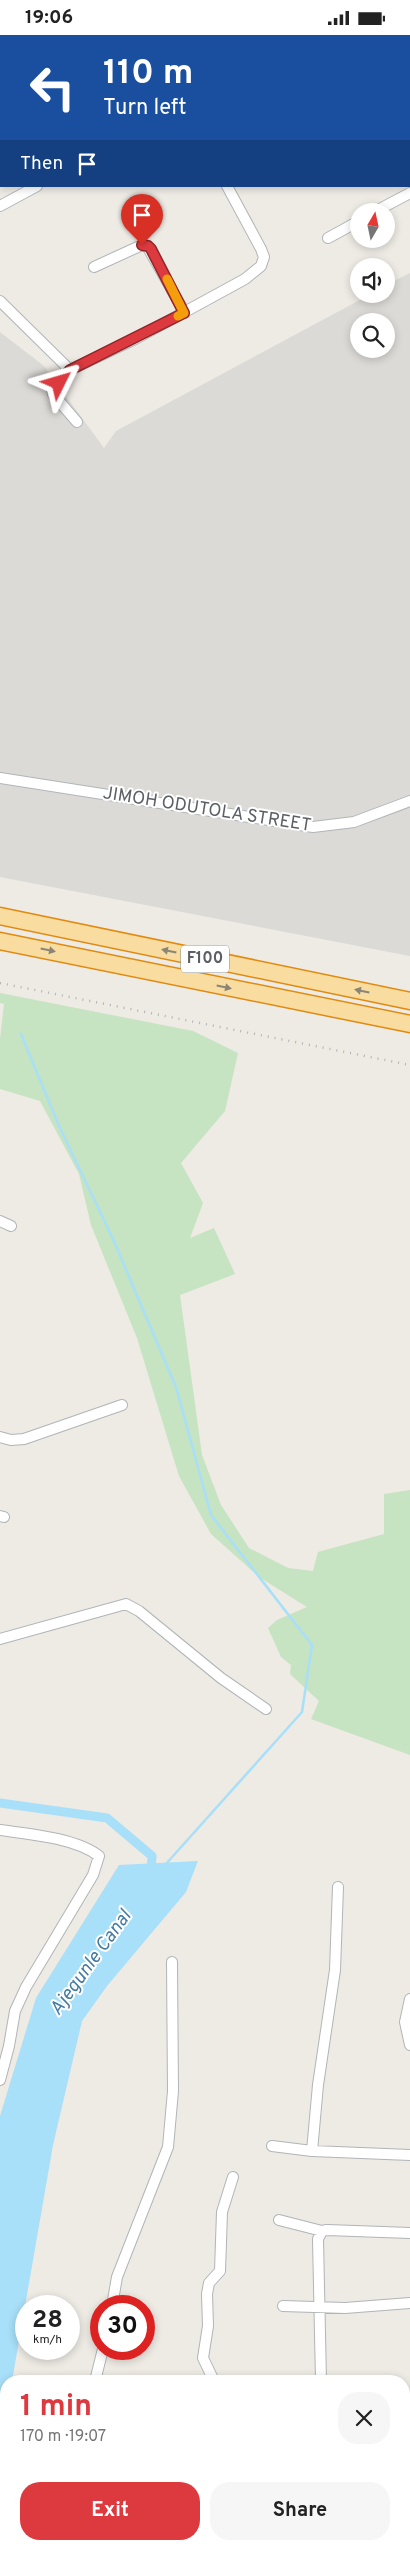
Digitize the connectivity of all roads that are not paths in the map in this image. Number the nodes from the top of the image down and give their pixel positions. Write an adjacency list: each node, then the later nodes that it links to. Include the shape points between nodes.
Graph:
1 (35, 187): 5 (street)
2 (228, 187): 10 (street, via 264,257 261,266 245,279)
3 (410, 193): 4 (street)
4 (391, 203)
5 (0, 206)
6 (350, 226): 7 (street)
7 (328, 237)
8 (94, 267): 10 (street, via 142,245 148,246)
9 (0, 301): 11 (street)
10 (184, 313): 11 (street)
11 (70, 370): 12 (street, via 52,390)
12 (77, 422)
13 (0, 778): 14 (street, JIMOH ODUTOLA STREET, via 312,827 354,822)
14 (410, 801)
15 (0, 916): 17 (highway, F100, one-way to 15)
16 (0, 941): 18 (highway, F100, one-way to 18)
17 (410, 1001)
18 (410, 1024)
19 (0, 1221): 20 (street)
20 (11, 1226)
21 (122, 1405): 22 (street, via 24,1439)
22 (0, 1437)
23 (0, 1639): 24 (street, via 126,1604)
24 (266, 1709)
25 (0, 1830): 30 (street, via 68,1843 99,1856 93,1875 15,2011)
26 (338, 1887): 32 (street, via 335,1970)
27 (172, 1962): 38 (street, via 173,2091 168,2147 116,2277)
28 (410, 1999): 29 (street, via 405,2022)
29 (410, 2045)
30 (0, 2080)
31 (272, 2146): 32 (street)
32 (312, 2151): 33 (street)
33 (410, 2155)
34 (232, 2177): 44 (street, via 222,2212 220,2271 209,2283 207,2294 204,2358)
35 (279, 2220): 36 (street)
36 (322, 2231): 37 (street); 41 (street, via 318,2239)
37 (410, 2233)
38 (114, 2295)
39 (410, 2303): 41 (street)
40 (283, 2306): 41 (street)
41 (320, 2307): 45 (street)
42 (100, 2360): 43 (street)
43 (96, 2375)
44 (211, 2375)
45 (321, 2375)

